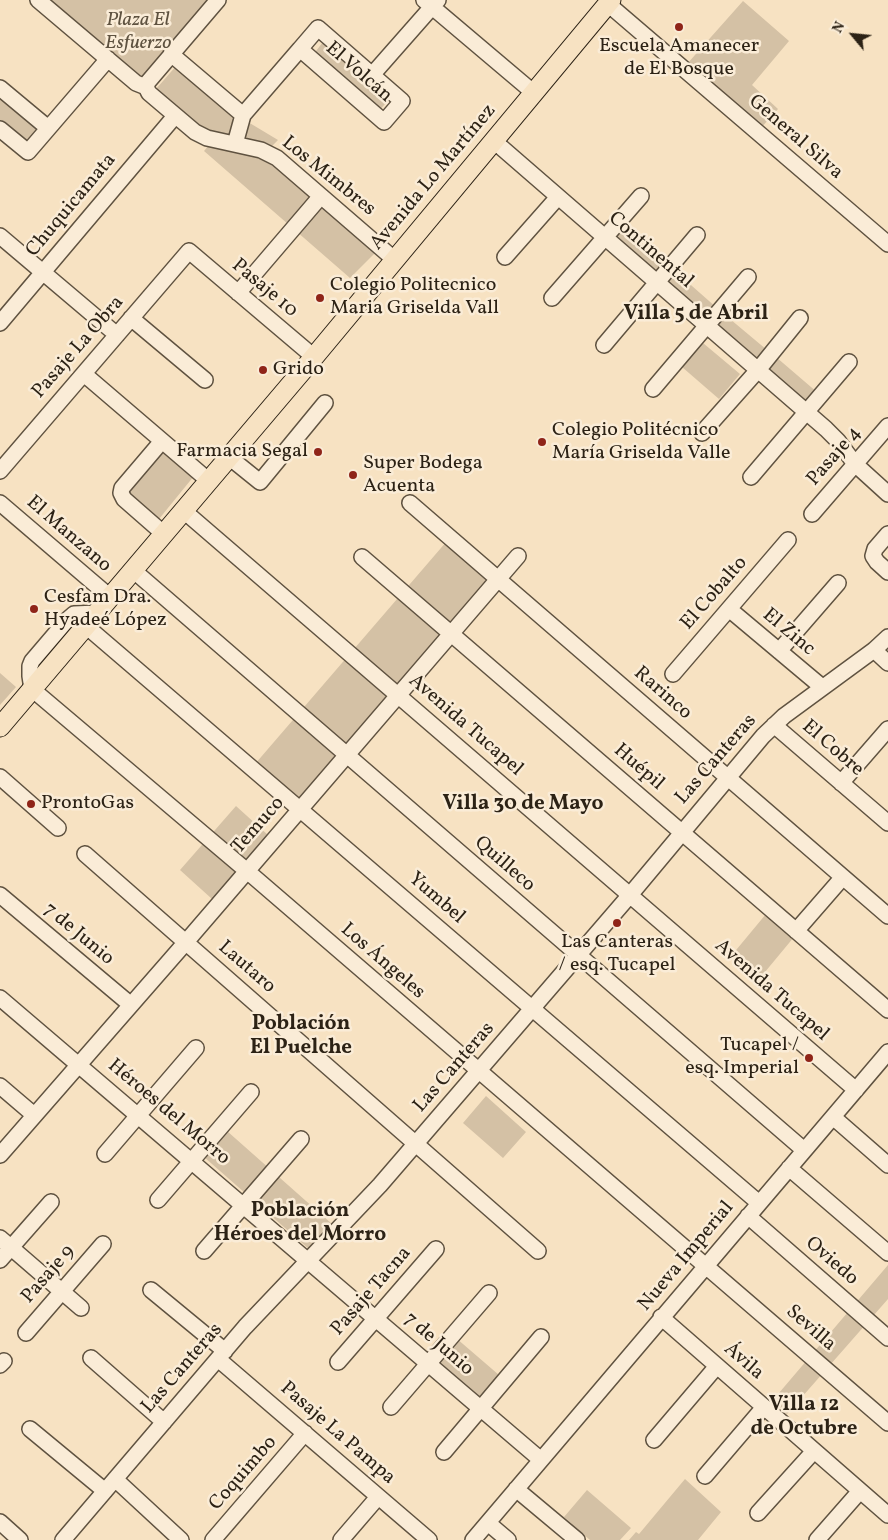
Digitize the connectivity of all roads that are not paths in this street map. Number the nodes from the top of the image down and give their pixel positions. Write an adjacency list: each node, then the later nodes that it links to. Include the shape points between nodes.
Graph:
1 (38, 0): 7 (street, Los Mimbres)
2 (218, 0): 6 (street)
3 (431, 2): 8 (street, El Volcán); 11 (street)
4 (610, 2): 11 (main road, Avenida Lo Martínez); 24 (street, General Silva)
5 (300, 49): 8 (street, El Volcán, via 318,28); 8 (street, El Volcán, via 384,122 402,102); 12 (street, El Volcán)
6 (171, 54): 10 (street); 12 (street)
7 (108, 59): 10 (street, Los Mimbres); 14 (street)
8 (372, 75)
9 (0, 88): 14 (street)
10 (146, 88): 13 (street, Los Mimbres)
11 (534, 93): 16 (main road, Avenida Lo Martínez)
12 (243, 115): 17 (street, El Volcán)
13 (175, 116): 17 (street, Los Mimbres, via 199,135); 28 (street, Chuquicamata)
14 (48, 128): 15 (street, via 28,152)
15 (0, 129)
16 (494, 141): 20 (street, Continental); 27 (main road, Avenida Lo Martínez)
17 (236, 144): 18 (street, Los Mimbres, via 277,158)
18 (321, 196): 27 (street, Los Mimbres); 31 (street)
19 (642, 196): 23 (street)
20 (558, 197): 23 (street, Continental); 26 (street)
21 (697, 235): 30 (street)
22 (0, 236): 28 (street)
23 (606, 238): 30 (street, Continental); 32 (street)
24 (888, 244)
25 (189, 251): 31 (street, Pasaje 10); 33 (street, Pasaje La Obra)
26 (506, 257)
27 (395, 260): 39 (main road, Avenida Lo Martínez)
28 (43, 272): 35 (street, Chuquicamata); 37 (street)
29 (748, 277): 36 (street)
30 (657, 283): 36 (street, Continental); 38 (street)
31 (238, 293): 39 (street, Pasaje 10)
32 (552, 298)
33 (131, 318): 37 (street, Pasaje La Obra); 43 (street)
34 (800, 318): 41 (street)
35 (0, 323)
36 (707, 326): 41 (street, Continental); 44 (street)
37 (117, 335): 42 (street, Pasaje La Obra)
38 (604, 345)
39 (314, 357): 50 (main road, Avenida Lo Martínez)
40 (849, 362): 46 (street)
41 (758, 370): 46 (street, Continental); 48 (street)
42 (84, 374): 49 (street); 52 (street, Pasaje La Obra)
43 (205, 380)
44 (653, 389)
45 (324, 403): 50 (street, via 260,482)
46 (807, 413): 51 (street, Continental, via 832,435); 53 (street)
47 (888, 426): 51 (street, Pasaje 4)
48 (702, 433)
49 (162, 441): 54 (street); 60 (street, via 122,488 121,494)
50 (229, 457): 54 (main road, Avenida Lo Martínez)
51 (855, 464): 55 (street, Continental); 59 (street, Pasaje 4)
52 (0, 471)
53 (751, 477)
54 (209, 481): 58 (main road, Avenida Lo Martínez)
55 (888, 494)
56 (0, 503): 69 (street, El Manzano)
57 (410, 503): 67 (street, Rarinco)
58 (184, 511): 60 (main road, Avenida Lo Martínez); 80 (street, Avenida Tucapel)
59 (812, 514)
60 (164, 534): 65 (main road, Avenida Lo Martínez)
61 (888, 534): 66 (street, via 873,556)
62 (788, 540): 70 (street, El Cobalto)
63 (518, 556): 67 (street, Temuco)
64 (362, 557): 72 (street, Huépil)
65 (133, 570): 69 (main road, Avenida Lo Martínez); 84 (street, Quilleco)
66 (888, 572)
67 (498, 579): 72 (street, Temuco); 86 (street, Rarinco)
68 (838, 583): 75 (street)
69 (110, 597): 71 (main road, Avenida Lo Martínez)
70 (729, 609): 75 (street, El Zinc); 77 (street, El Cobalto)
71 (91, 620): 79 (main road, Avenida Lo Martínez); 88 (street, Yumbel)
72 (451, 634): 80 (street, Temuco); 91 (street, Huépil)
73 (888, 637): 74 (street, Las Canteras)
74 (874, 650): 76 (street); 78 (street, Las Canteras)
75 (779, 651): 78 (street, El Zinc)
76 (888, 663)
77 (673, 674)
78 (822, 687): 81 (street, Las Canteras)
79 (32, 689): 82 (main road, Avenida Lo Martínez); 93 (street, Los Ángeles)
80 (398, 695): 84 (street, Temuco); 96 (street, Avenida Tucapel)
81 (774, 725): 86 (street, Las Canteras); 87 (street, El Cobre)
82 (0, 727)
83 (888, 729): 87 (street)
84 (346, 756): 88 (street, Temuco); 100 (street, Quilleco)
85 (0, 777): 90 (street)
86 (728, 777): 91 (street, Las Canteras); 94 (street, Rarinco)
87 (841, 783): 89 (street, El Cobre)
88 (300, 809): 93 (street, Temuco); 103 (street, Yumbel)
89 (888, 822)
90 (58, 828)
91 (681, 832): 96 (street, Las Canteras); 98 (street, Huépil)
92 (86, 854): 99 (street, Lautaro)
93 (247, 872): 99 (street, Temuco); 108 (street, Los Ángeles)
94 (843, 877): 97 (street, Rarinco); 98 (street)
95 (0, 895): 102 (street, 7 de Junio)
96 (630, 895): 100 (street, Las Canteras); 110 (street, Avenida Tucapel)
97 (888, 916)
98 (796, 931): 104 (street, Huépil)
99 (186, 942): 102 (street, Temuco); 116 (street, Lautaro)
100 (578, 955): 103 (street, Las Canteras); 118 (street, Quilleco)
101 (0, 998): 107 (street, Héroes del Morro)
102 (131, 1005): 107 (street, Temuco)
103 (533, 1008): 108 (street, Las Canteras); 125 (street, Yumbel)
104 (888, 1010)
105 (196, 1048): 112 (street)
106 (888, 1052): 110 (street, Nueva Imperial)
107 (79, 1064): 112 (street, Héroes del Morro); 114 (street, Temuco)
108 (478, 1072): 116 (street, Las Canteras); 136 (street, Los Ángeles)
109 (0, 1086): 114 (street)
110 (856, 1090): 113 (street, Nueva Imperial)
111 (251, 1092): 120 (street)
112 (138, 1115): 119 (street); 120 (street, Héroes del Morro)
113 (832, 1117): 118 (street, Nueva Imperial); 121 (street)
114 (32, 1118): 117 (street, Temuco)
115 (301, 1139): 126 (street)
116 (416, 1144): 132 (street, Lautaro); 135 (street, Las Canteras)
117 (3, 1146)
118 (804, 1150): 122 (street, Nueva Imperial)
119 (105, 1154)
120 (192, 1160): 123 (street); 126 (street, Héroes del Morro)
121 (888, 1165)
122 (789, 1168): 125 (street, Nueva Imperial); 133 (street)
123 (158, 1200)
124 (51, 1202): 128 (street)
125 (759, 1203): 127 (street, Nueva Imperial)
126 (244, 1205): 131 (street); 135 (street, Héroes del Morro)
127 (748, 1216): 136 (street, Nueva Imperial); 145 (street, Oviedo)
128 (5, 1243): 134 (street); 138 (street)
129 (104, 1244): 138 (street, Pasaje 9)
130 (436, 1249): 142 (street, Pasaje Tacna)
131 (204, 1251)
132 (538, 1251)
133 (888, 1254)
134 (0, 1260)
135 (309, 1260): 142 (street, 7 de Junio); 146 (street, Las Canteras)
136 (705, 1266): 141 (street, Nueva Imperial); 155 (street, Sevilla)
137 (151, 1290): 146 (street, Pasaje La Pampa)
138 (62, 1291): 140 (street); 143 (street, Pasaje 9)
139 (489, 1293): 149 (street)
140 (81, 1308)
141 (662, 1317): 150 (street, Ávila); 161 (street, Nueva Imperial)
142 (376, 1318): 148 (street, Pasaje Tacna); 149 (street, 7 de Junio)
143 (26, 1333)
144 (541, 1337): 153 (street)
145 (888, 1338)
146 (222, 1355): 154 (street, Las Canteras); 157 (street, Pasaje La Pampa)
147 (91, 1358): 154 (street)
148 (338, 1362)
149 (428, 1363): 151 (street); 153 (street, 7 de Junio)
150 (717, 1366): 152 (street, Ávila); 158 (street)
151 (391, 1407)
152 (764, 1407): 159 (street, Ávila); 162 (street)
153 (481, 1408): 160 (street); 161 (street, 7 de Junio)
154 (164, 1422): 163 (street, Las Canteras)
155 (888, 1423)
156 (30, 1429): 163 (street)
157 (305, 1433): 166 (street, Pasaje La Pampa); 174 (street, Coquimbo)
158 (654, 1440)
159 (814, 1451): 165 (street, Ávila); 167 (street)
160 (444, 1452)
161 (542, 1460): 164 (street, Nueva Imperial)
162 (705, 1476)
163 (110, 1485): 172 (street, Las Canteras); 173 (street)
164 (516, 1489): 170 (street, Nueva Imperial); 179 (street)
165 (860, 1490): 168 (street, Ávila); 180 (street)
166 (378, 1496): 175 (street); 176 (street, Pasaje La Pampa)
167 (758, 1513)
168 (888, 1515)
169 (0, 1522): 171 (street)
170 (488, 1523): 177 (street, Nueva Imperial); 178 (street)
171 (20, 1540)
172 (63, 1540)
173 (181, 1540)
174 (213, 1540)
175 (341, 1540)
176 (429, 1540)
177 (473, 1540)
178 (508, 1540)
179 (577, 1540)
180 (817, 1540)

